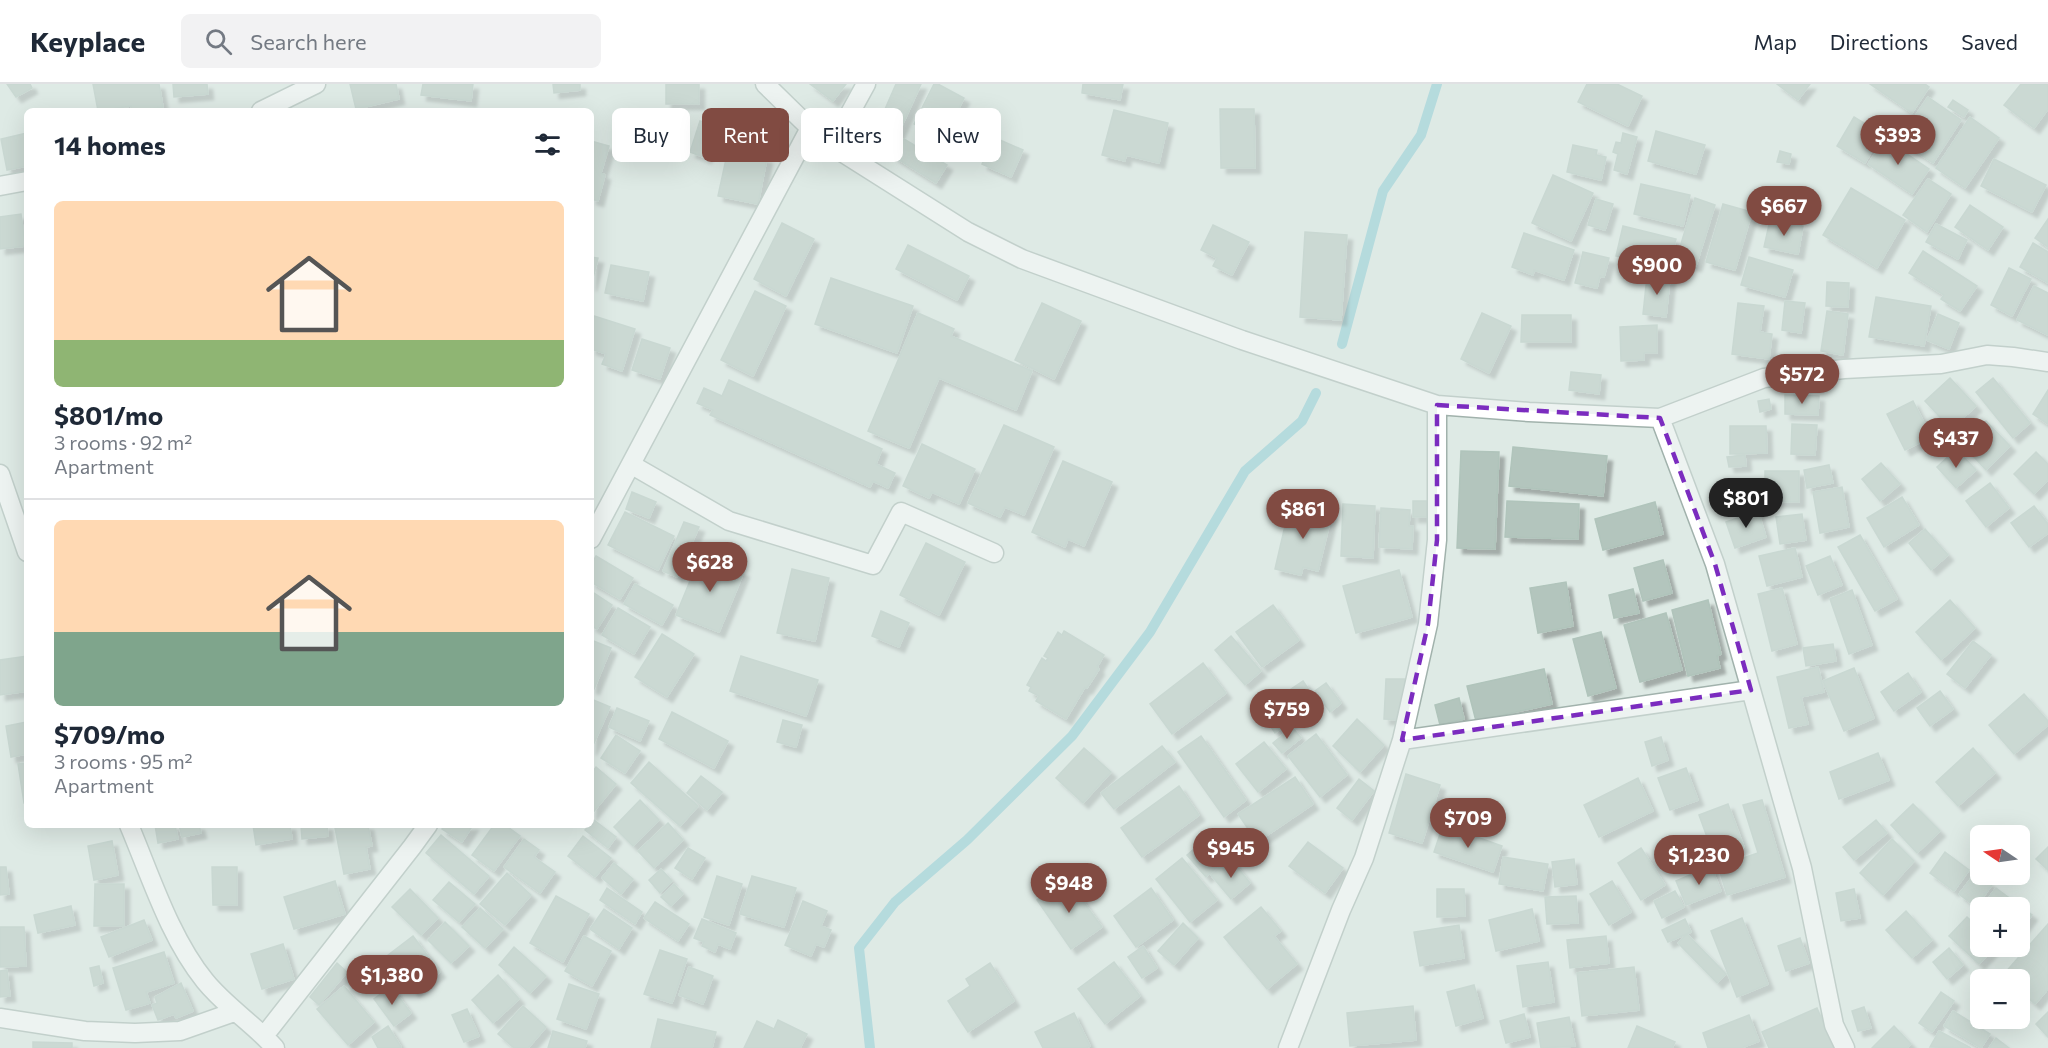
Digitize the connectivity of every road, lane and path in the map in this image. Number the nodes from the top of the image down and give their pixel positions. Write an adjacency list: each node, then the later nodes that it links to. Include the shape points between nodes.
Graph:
1 (316, 84): 4 (street)
2 (765, 84): 6 (street)
3 (866, 84): 5 (street)
4 (267, 108)
5 (853, 108)
6 (801, 119)
7 (801, 145): 14 (street)
8 (857, 162): 12 (street, via 968,232 1022,259 1242,340)
9 (24, 182): 10 (street)
10 (0, 186)
11 (2048, 363): 13 (street, via 1987,355 1941,364 1764,378)
12 (1437, 405): 13 (street); 20 (street, via 1437,540 1428,624)
13 (1660, 418): 19 (street, via 1715,564)
14 (632, 465): 16 (street); 18 (street, via 729,521 873,566 902,512)
15 (0, 474): 17 (street)
16 (594, 533)
17 (24, 543)
18 (994, 553)
19 (1751, 690): 20 (street); 27 (street, via 1802,868 1834,1025)
20 (1402, 740): 26 (street, via 1364,858)
21 (130, 828): 23 (street, via 181,946 206,982)
22 (426, 828): 25 (street)
23 (234, 1012): 24 (street, via 180,1031 85,1031); 25 (street)
24 (0, 1018)
25 (270, 1042)
26 (1288, 1048)
27 (1845, 1048)

